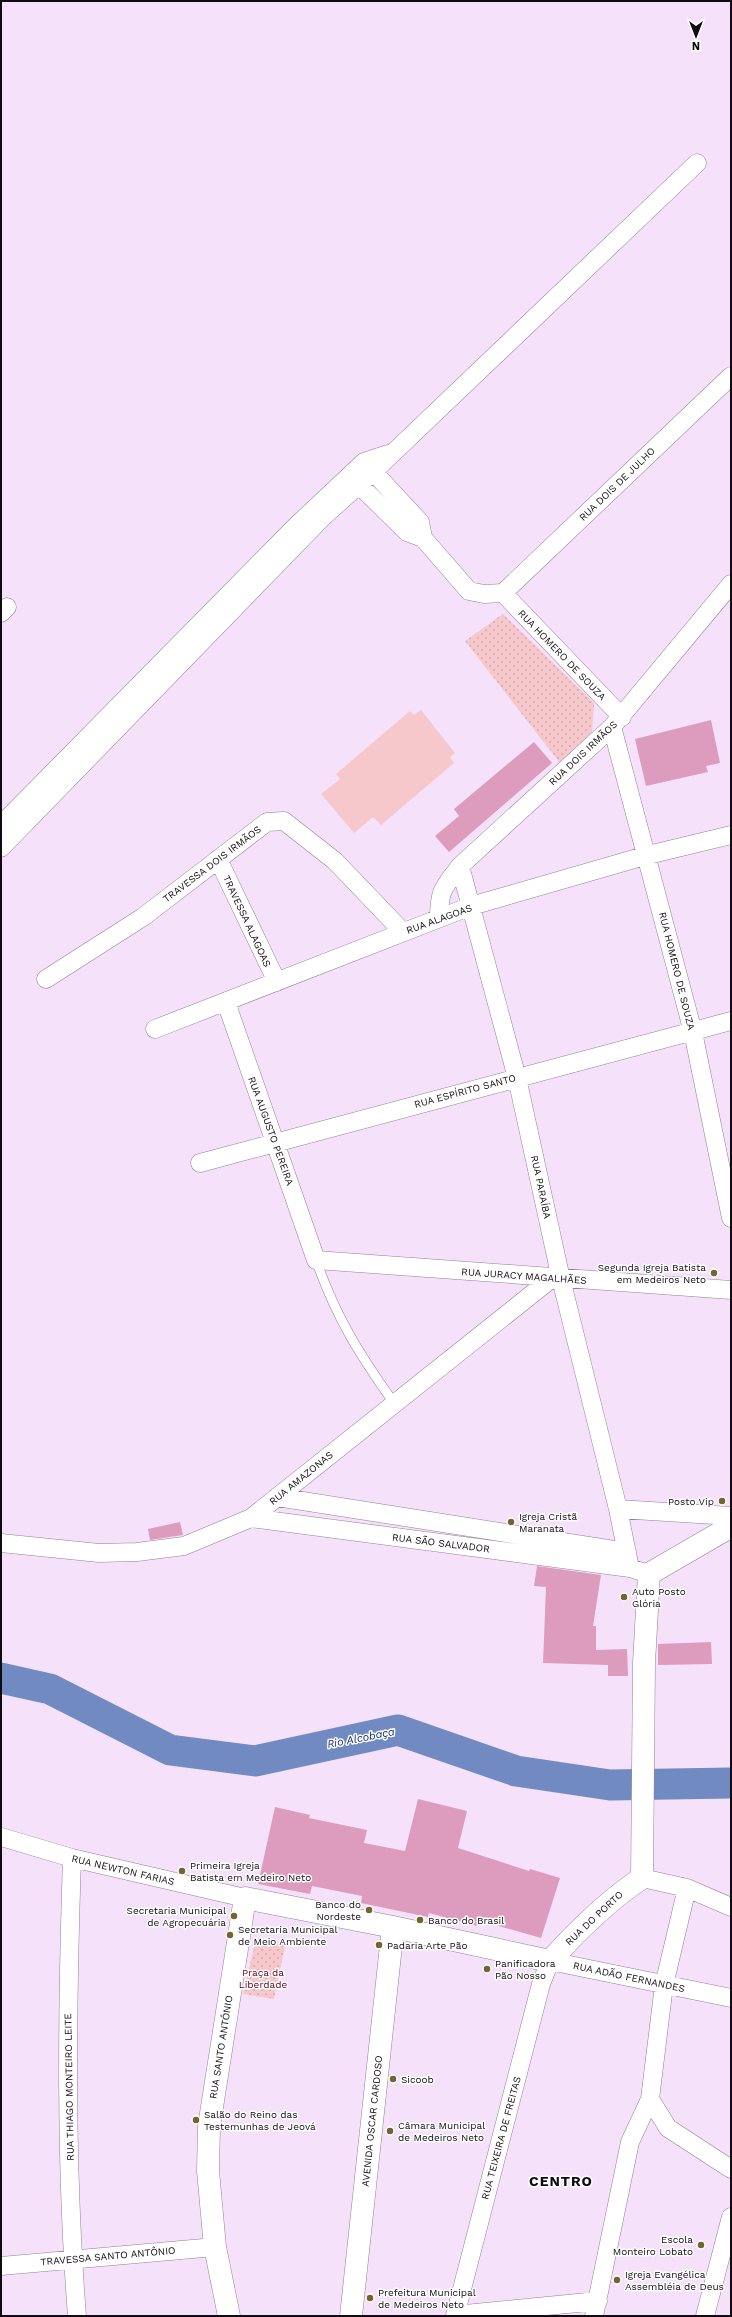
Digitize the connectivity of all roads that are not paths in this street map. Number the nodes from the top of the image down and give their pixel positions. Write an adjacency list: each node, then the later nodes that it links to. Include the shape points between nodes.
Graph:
1 (697, 163): 3 (street, via 393,452)
2 (731, 376): 7 (street, RUA DOIS DE JULHO)
3 (369, 467): 4 (street); 5 (street, via 420,522)
4 (354, 480): 5 (street, via 407,532); 9 (street)
5 (423, 538): 7 (street, via 469,591 484,594)
6 (731, 584): 8 (street, RUA DOIS IRMÃOS)
7 (503, 593): 8 (street, RUA HOMERO DE SOUZA)
8 (617, 722): 13 (street, RUA HOMERO DE SOUZA); 15 (street, RUA DOIS IRMÃOS)
9 (80, 755): 10 (street); 12 (street)
10 (1, 826)
11 (731, 835): 13 (street, RUA ALAGOAS)
12 (1, 848)
13 (648, 856): 16 (street, RUA ALAGOAS); 24 (street, RUA HOMERO DE SOUZA)
14 (218, 860): 18 (street, TRAVESSA DOIS IRMÃOS, via 267,822 284,821 334,861); 19 (street, TRAVESSA DOIS IRMÃOS, via 143,917); 20 (street, TRAVESSA ALAGOAS)
15 (460, 866): 16 (street, RUA PARAÍBA); 17 (street, RUA DOIS IRMÃOS, via 445,885 439,898)
16 (471, 906): 17 (street, RUA ALAGOAS); 25 (street, RUA PARAÍBA)
17 (440, 918): 18 (street, RUA ALAGOAS)
18 (403, 932): 20 (street, RUA ALAGOAS)
19 (46, 979)
20 (277, 982): 21 (street, RUA ALAGOAS)
21 (226, 1002): 23 (street, RUA ALAGOAS); 26 (street, RUA AUGUSTO PEREIRA)
22 (731, 1021): 24 (street, RUA ESPÍRITO SANTO)
23 (155, 1029)
24 (693, 1032): 25 (street, RUA ESPÍRITO SANTO); 28 (street, RUA HOMERO DE SOUZA)
25 (517, 1078): 26 (street, RUA ESPÍRITO SANTO); 30 (street, RUA PARAÍBA)
26 (276, 1142): 27 (street, RUA ESPÍRITO SANTO); 29 (street, RUA AUGUSTO PEREIRA)
27 (200, 1163)
28 (731, 1218)
29 (316, 1260): 30 (street, RUA JURACY MAGALHÃES); 32 (lane, via 329,1296 354,1346)
30 (556, 1278): 31 (street, RUA JURACY MAGALHÃES); 32 (street, RUA AMAZONAS); 34 (street, RUA PARAÍBA)
31 (731, 1290)
32 (394, 1403): 33 (street, RUA AMAZONAS)
33 (277, 1497): 35 (street, RUA AMAZONAS); 38 (street, RUA SÃO SALVADOR)
34 (618, 1509): 36 (street); 38 (street, RUA PARAÍBA)
35 (251, 1518): 37 (street, RUA AMAZONAS, via 184,1546 137,1552 98,1553); 38 (street, RUA SÃO SALVADOR)
36 (731, 1524): 38 (street)
37 (1, 1543)
38 (636, 1565): 41 (street, via 644,1663)
39 (1, 1837): 40 (street, RUA NEWTON FARIAS)
40 (72, 1858): 43 (street, RUA NEWTON FARIAS); 53 (street, RUA THIAGO MONTEIRO LEITE, via 68,1992)
41 (642, 1878): 42 (street); 46 (street, RUA DO PORTO, via 607,1904)
42 (687, 1888): 44 (street); 47 (street)
43 (245, 1898): 45 (street, RUA ADÃO FERNANDES); 52 (street, RUA SANTO ANTÔNIO, via 209,2126 208,2170)
44 (731, 1907)
45 (393, 1927): 46 (street, RUA ADÃO FERNANDES); 58 (street, AVENIDA OSCAR CARDOSO)
46 (550, 1961): 47 (street, RUA ADÃO FERNANDES); 59 (street, RUA TEIXEIRA DE FREITAS, via 539,1992)
47 (664, 1985): 48 (street, RUA ADÃO FERNANDES); 49 (street)
48 (731, 1998)
49 (650, 2099): 50 (street, via 668,2128); 55 (street, via 630,2142)
50 (731, 2169)
51 (731, 2217): 60 (street)
52 (215, 2247): 53 (street, TRAVESSA SANTO ANTÔNIO); 57 (street, RUA SANTO ANTÔNIO)
53 (72, 2258): 54 (street, TRAVESSA SANTO ANTÔNIO); 56 (street, RUA THIAGO MONTEIRO LEITE)
54 (1, 2266)
55 (596, 2308): 59 (street)
56 (77, 2316)
57 (229, 2316)
58 (351, 2316)
59 (455, 2316)
60 (705, 2316)

